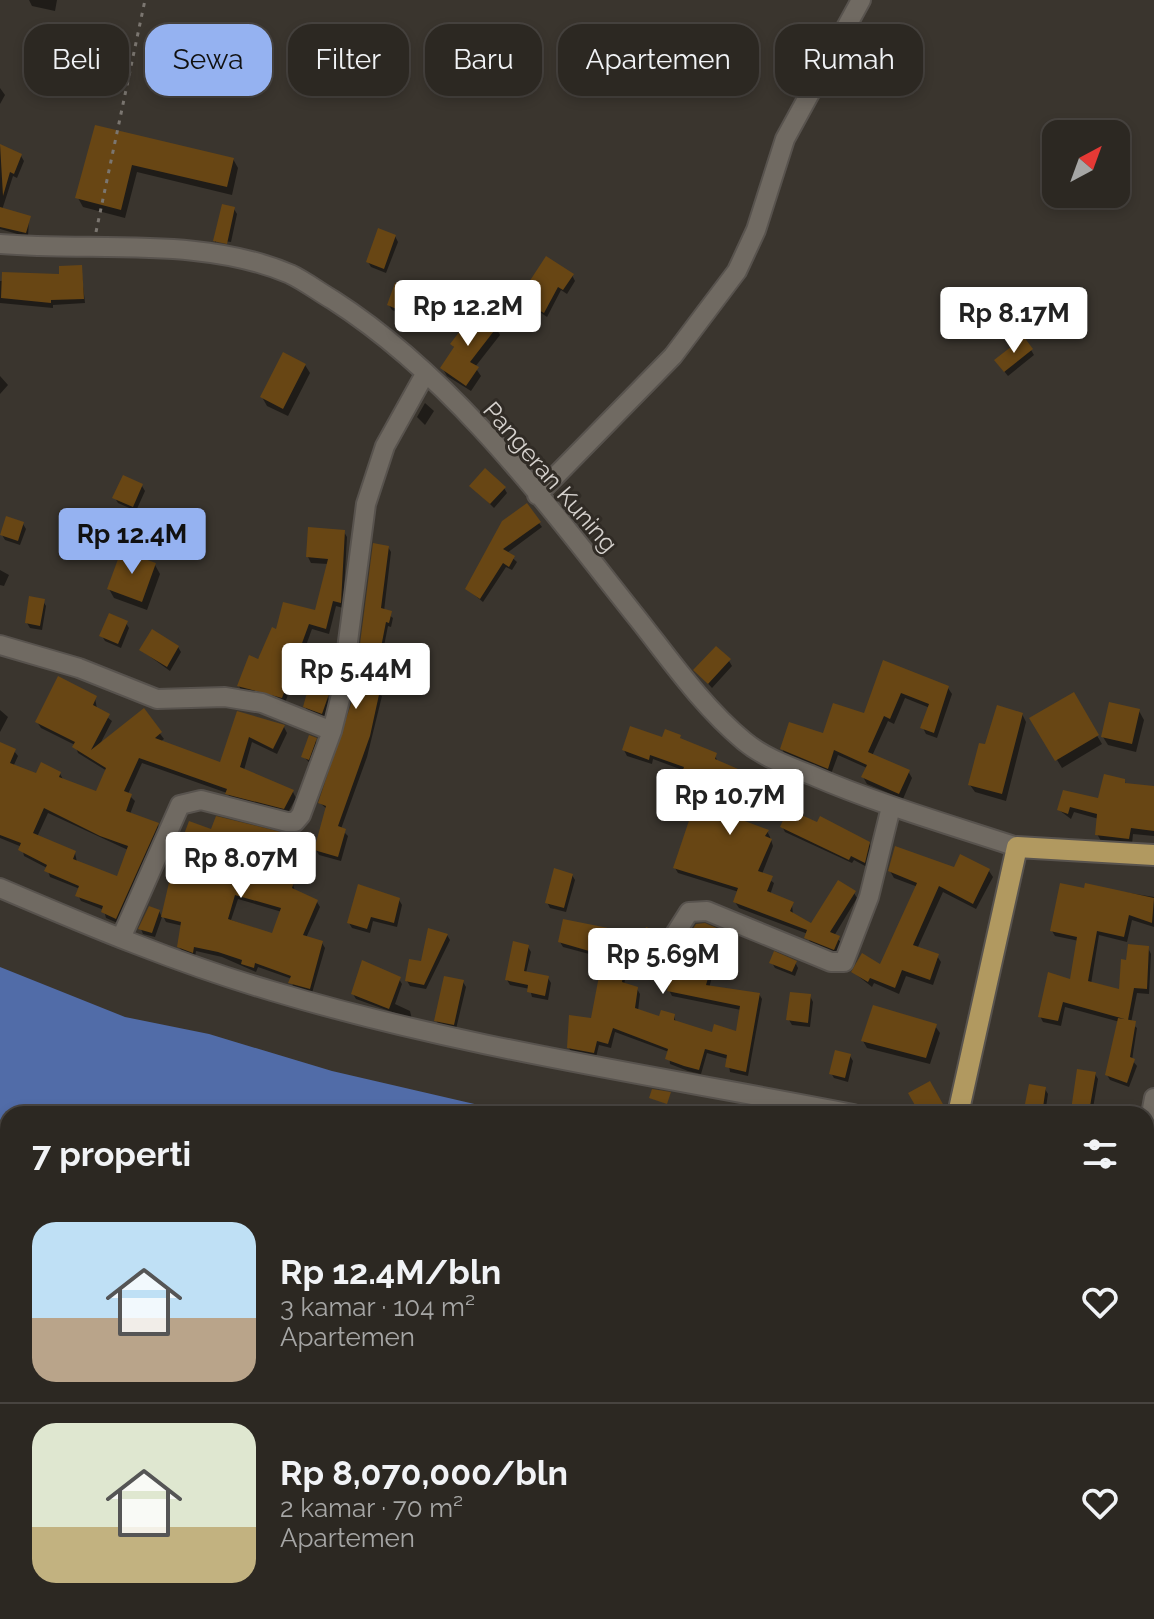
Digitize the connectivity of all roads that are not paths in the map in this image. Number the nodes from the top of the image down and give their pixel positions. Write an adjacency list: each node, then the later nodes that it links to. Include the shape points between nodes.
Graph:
1 (861, 0): 4 (street, via 785,139 756,230 729,283 673,356)
2 (0, 244): 3 (street, Pangeran Kuning, via 236,257 283,271 358,316)
3 (425, 374): 4 (street, Pangeran Kuning); 6 (street, via 385,446 366,504)
4 (537, 495): 7 (street, Pangeran Kuning, via 680,672 747,744)
5 (0, 645): 6 (street, via 157,699 225,697 262,703)
6 (332, 731): 11 (street, via 295,822 201,800 180,805)
7 (891, 807): 8 (street, Pangeran Kuning); 12 (street, via 869,897 844,962 831,962 707,911 689,912)
8 (1017, 847): 9 (main road); 14 (main road)
9 (1154, 855)
10 (0, 888): 11 (street)
11 (121, 938): 13 (street, via 271,991 403,1027)
12 (670, 942)
13 (809, 1106)
14 (960, 1106)

